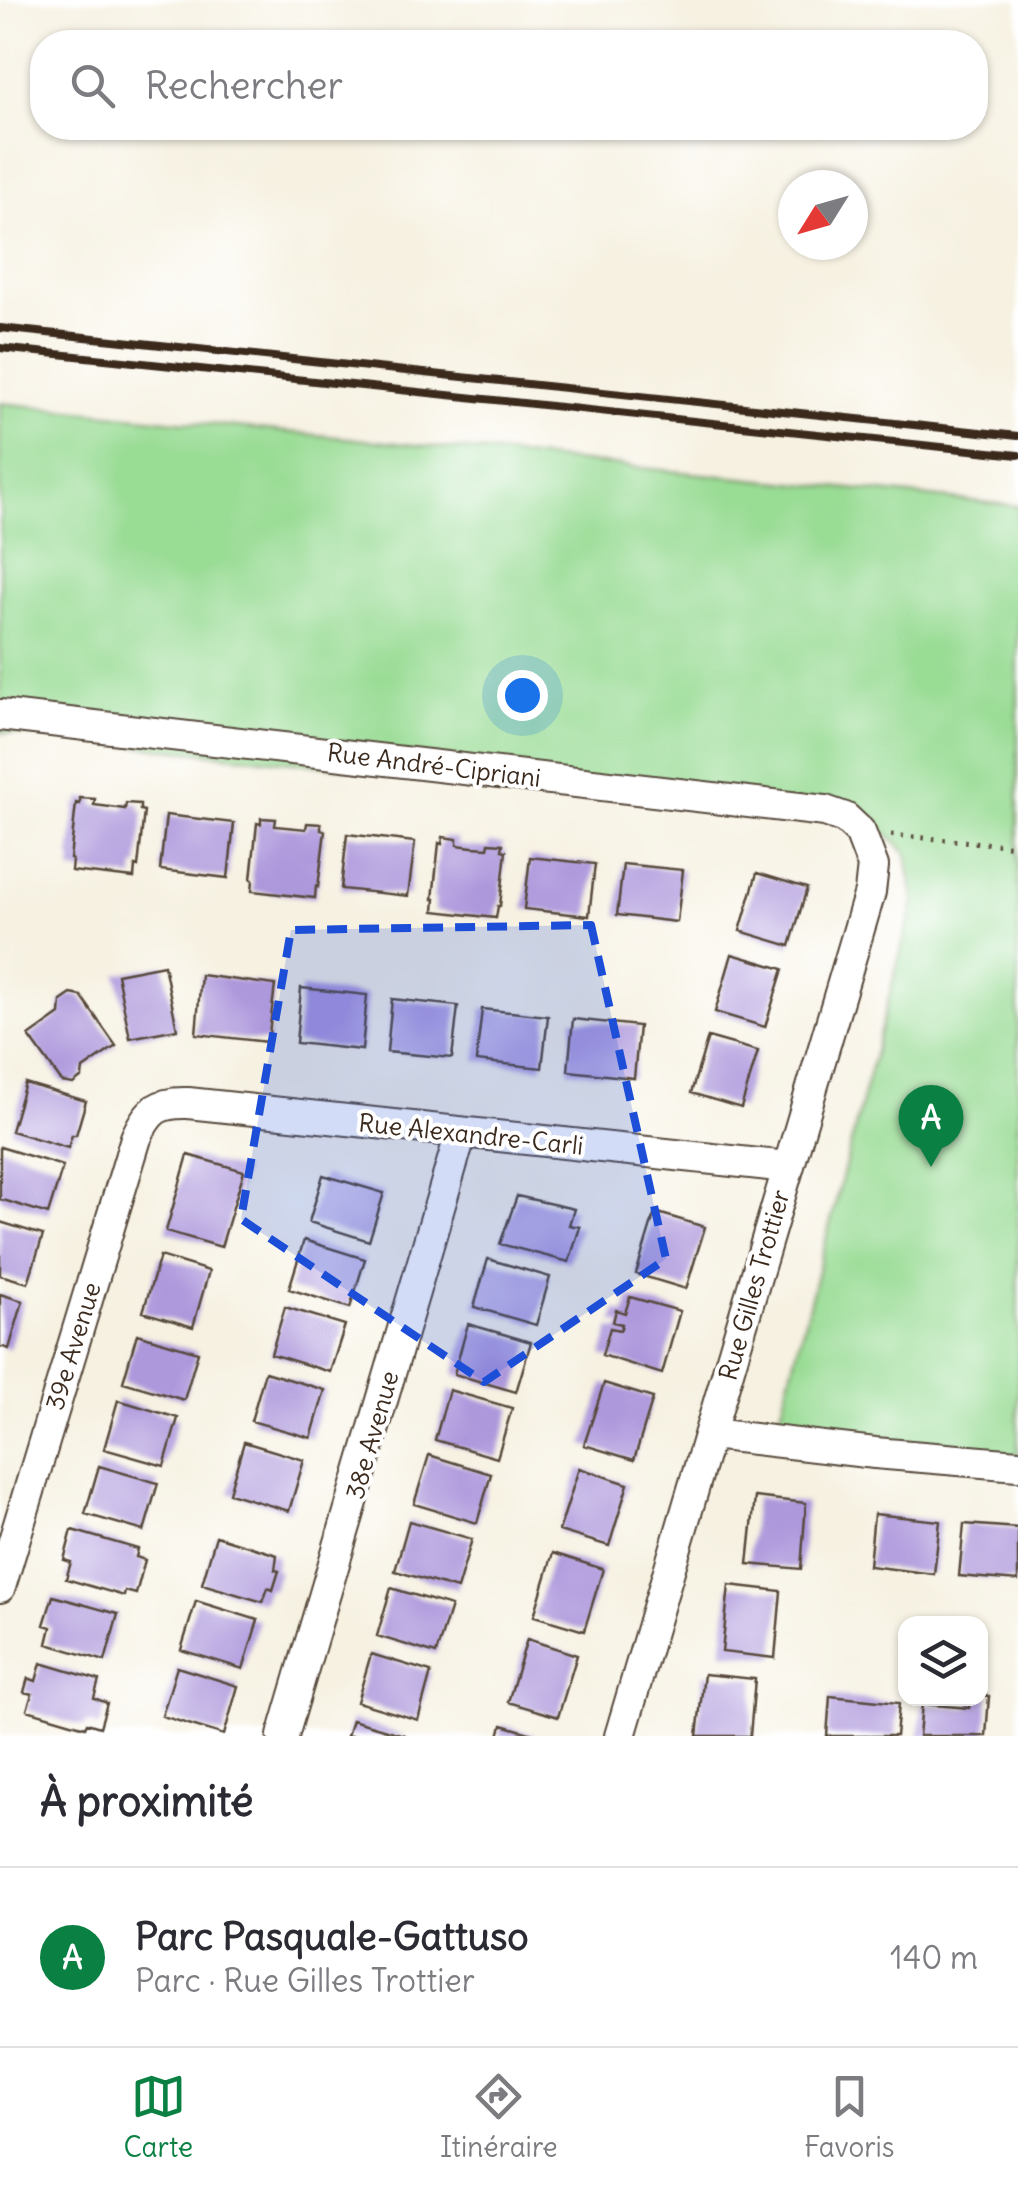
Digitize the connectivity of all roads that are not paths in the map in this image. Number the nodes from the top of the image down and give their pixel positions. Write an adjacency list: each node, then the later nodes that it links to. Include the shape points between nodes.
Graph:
1 (0, 715): 2 (street, Rue André-Cipriani, via 825,811)
2 (860, 832): 5 (street, Rue Gilles Trottier, via 872,866 870,892)
3 (154, 1109): 4 (street, Rue Alexandre-Carli, via 188,1102); 8 (street, 39e Avenue, via 136,1138)
4 (461, 1134): 5 (street, Rue Alexandre-Carli); 9 (street, 38e Avenue)
5 (788, 1167): 6 (street, Rue Gilles Trottier)
6 (711, 1434): 7 (street); 10 (street, Rue Gilles Trottier)
7 (1018, 1465)
8 (0, 1587)
9 (283, 1736)
10 (620, 1736)

